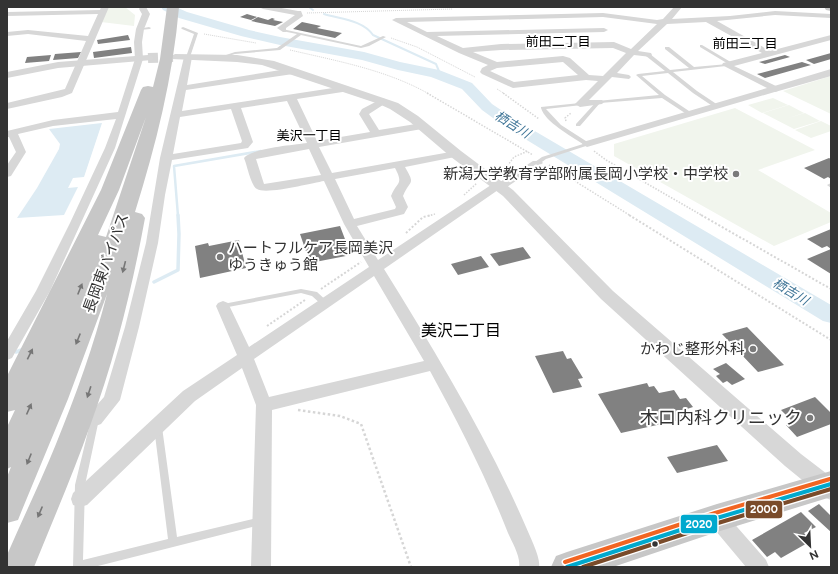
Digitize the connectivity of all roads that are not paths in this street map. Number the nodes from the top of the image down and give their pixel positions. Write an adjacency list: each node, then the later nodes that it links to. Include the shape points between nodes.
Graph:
1 (263, 7): 17 (street, via 298,14 298,18 281,28)
2 (586, 7): 8 (street)
3 (678, 7): 14 (street)
4 (141, 8): 16 (street, via 146,14)
5 (549, 8): 10 (street, via 553,8)
6 (104, 10): 7 (street); 24 (street, via 94,23)
7 (7, 14)
8 (593, 16): 10 (street); 14 (street); 18 (street)
9 (831, 16): 12 (street, via 775,13)
10 (559, 17): 20 (street, via 396,20)
11 (167, 18): 16 (lane); 33 (lane, via 196,33); 49 (highway, 長岡東バイパス); 71 (highway, 長岡東バイパス, via 166,65)
12 (706, 19): 14 (street); 31 (street)
13 (76, 21): 15 (street, via 37,18)
14 (665, 22): 29 (street)
15 (31, 27): 19 (street); 24 (street)
16 (140, 29): 35 (street, via 138,42)
17 (283, 30): 21 (lane)
18 (604, 30): 20 (street); 25 (street)
19 (7, 34)
20 (426, 34): 28 (street)
21 (299, 35): 22 (lane, via 361,47 370,45); 34 (lane, via 278,48)
22 (384, 36)
23 (831, 37): 31 (street)
24 (91, 39): 36 (street)
25 (614, 45): 28 (street, via 501,47); 29 (street)
26 (701, 46): 37 (lane)
27 (667, 48): 39 (lane)
28 (462, 51): 38 (street)
29 (632, 52): 30 (street); 44 (street)
30 (648, 54): 41 (lane)
31 (770, 54): 37 (street)
32 (175, 57): 33 (street)
33 (188, 57): 34 (street); 48 (street)
34 (222, 57): 40 (street, via 261,61)
35 (144, 59): 36 (street); 61 (street)
36 (81, 63): 43 (street, via 37,68); 57 (street, via 66,93)
37 (729, 64): 39 (lane); 51 (street)
38 (496, 65): 47 (street, via 563,59); 47 (street, via 486,68 485,72 513,85)
39 (693, 68): 41 (lane)
40 (293, 71): 48 (street); 50 (street)
41 (669, 72): 46 (lane); 59 (lane)
42 (831, 72): 51 (street)
43 (7, 75)
44 (607, 76): 45 (street); 47 (street); 56 (street)
45 (626, 76): 46 (lane)
46 (638, 76): 52 (lane)
47 (586, 77)
48 (183, 88): 62 (street)
49 (149, 89): 84 (highway, one-way to 49, via 100,211); 88 (highway, 長岡東バイパス, one-way to 49, via 53,355 109,217 144,114)
50 (346, 89): 53 (street); 54 (street)
51 (775, 89): 59 (street)
52 (663, 96): 55 (lane); 60 (lane)
53 (291, 98): 58 (street); 67 (street)
54 (383, 101): 64 (street, via 405,112); 66 (street, via 366,110 364,114)
55 (599, 102): 56 (street); 63 (lane)
56 (580, 104): 68 (lane, via 543,108 558,126)
57 (7, 106)
58 (235, 106): 62 (street); 70 (street, via 248,142 244,146)
59 (716, 106): 60 (street)
60 (690, 114): 68 (street)
61 (122, 115): 65 (street, via 53,123); 81 (street, via 76,223 43,291)
62 (175, 115): 70 (street)
63 (578, 125)
64 (422, 126): 66 (street); 69 (street)
65 (9, 133): 74 (street, via 20,152)
66 (376, 134): 67 (street)
67 (313, 145): 75 (street); 75 (street, via 252,156 250,158 259,185 267,188)
68 (586, 147): 72 (lane)
69 (456, 154): 73 (street); 76 (street)
70 (166, 158): 86 (street, via 152,243 112,400 103,411)
71 (142, 159): 86 (highway, one-way to 86, via 130,245); 91 (highway, 長岡東バイパス, one-way to 91, via 95,296)
72 (541, 161): 76 (street)
73 (398, 164): 75 (street); 77 (street, via 406,181 398,193 402,207 400,211)
74 (7, 174)
75 (327, 177): 77 (street)
76 (497, 181): 78 (street); 89 (street, via 607,295 793,460)
77 (350, 224): 78 (street)
78 (368, 265): 79 (street); 83 (street)
79 (323, 296): 80 (lane, via 301,291); 82 (street)
80 (223, 306): 82 (street)
81 (7, 354)
82 (246, 358): 85 (street); 87 (street, via 189,396)
83 (434, 364): 85 (street); 98 (street, via 472,432 504,499 526,552)
84 (7, 402)
85 (264, 404): 93 (street)
86 (86, 422): 90 (lane); 96 (highway, one-way to 96)
87 (158, 425): 90 (street); 94 (lane)
88 (7, 457)
89 (829, 487): 92 (highway)
90 (80, 499): 95 (lane)
91 (7, 510)
92 (717, 518): 99 (highway); 100 (street)
93 (261, 521): 94 (lane); 97 (street)
94 (172, 542): 95 (lane)
95 (78, 566)
96 (18, 567)
97 (261, 567)
98 (529, 567)
99 (567, 567)
100 (759, 567)

